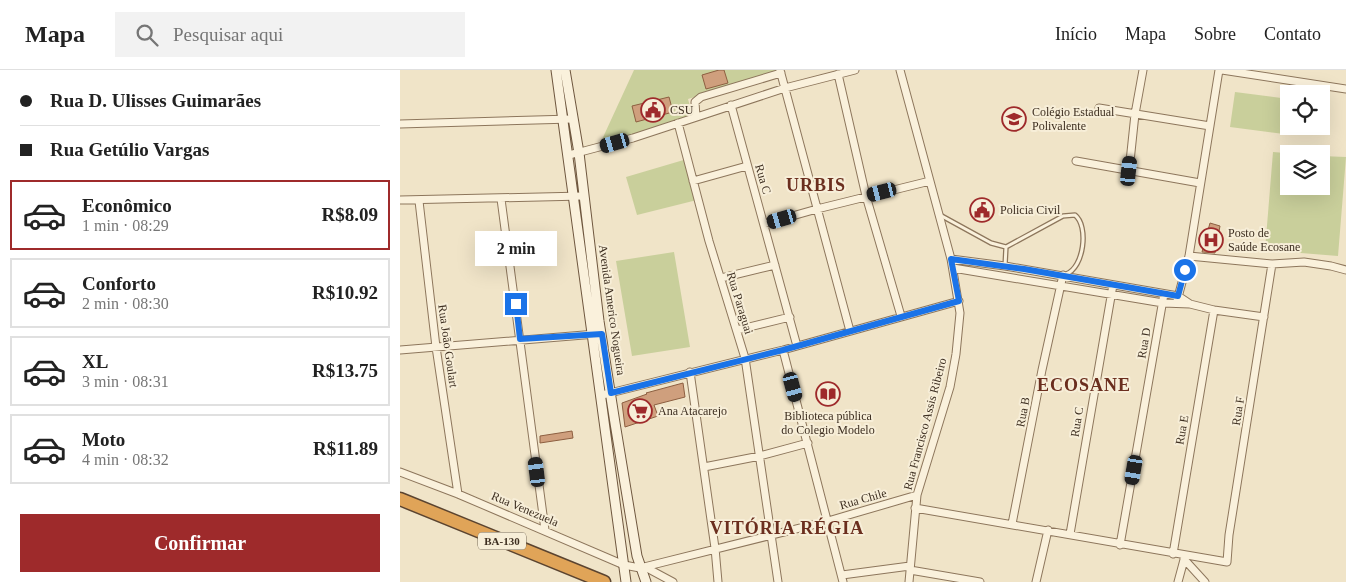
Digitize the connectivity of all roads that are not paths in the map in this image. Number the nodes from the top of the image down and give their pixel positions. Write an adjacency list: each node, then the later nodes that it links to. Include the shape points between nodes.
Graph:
1 (556, 70): 15 (street, Avenida Americo Nogueira)
2 (565, 70): 15 (street, Avenida Americo Nogueira)
3 (855, 70): 8 (street)
4 (900, 70): 24 (street, Rua Francisco Assis Ribeiro)
5 (1143, 70): 13 (street)
6 (1221, 70): 10 (street); 18 (street)
7 (781, 72): 9 (street); 14 (street, via 701,97 695,102)
8 (841, 72): 9 (street); 28 (street)
9 (785, 88): 11 (street); 33 (street)
10 (1346, 90)
11 (731, 105): 14 (street); 22 (street, Rua C)
12 (1099, 108): 13 (street)
13 (1135, 114): 18 (street); 23 (street)
14 (696, 117): 16 (street)
15 (568, 119): 17 (street); 19 (street, Avenida Americo Nogueira); 20 (street, Avenida Americo Nogueira)
16 (678, 123): 19 (street); 25 (street, Rua Paraguai)
17 (400, 124)
18 (1210, 126): 26 (street)
19 (579, 153): 20 (street); 27 (street, Avenida Americo Nogueira)
20 (569, 155): 29 (street, Avenida Americo Nogueira)
21 (1076, 161): 23 (street)
22 (747, 166): 25 (street); 35 (street, Rua C)
23 (1129, 171): 26 (street)
24 (930, 180): 28 (street); 34 (street, Rua Francisco Assis Ribeiro)
25 (693, 181): 45 (street, Rua Paraguai)
26 (1200, 183): 37 (street)
27 (583, 196): 29 (street); 61 (street, Avenida Americo Nogueira)
28 (866, 196): 33 (street); 56 (street)
29 (573, 197): 30 (street); 61 (street, Avenida Americo Nogueira)
30 (501, 199): 32 (street); 62 (street)
31 (400, 200): 32 (street)
32 (419, 200): 64 (street, Rua João Goulart)
33 (817, 209): 35 (street); 60 (street)
34 (938, 214): 36 (lane); 38 (street, Rua Francisco Assis Ribeiro)
35 (764, 224): 40 (street, Rua C)
36 (1006, 248): 41 (lane); 44 (lane, via 1063,216 1075,216 1080,224 1081,253 1076,268)
37 (1189, 256): 39 (street); 50 (street)
38 (951, 259): 41 (street); 42 (street, Rua Francisco Assis Ribeiro)
39 (1272, 264): 43 (street, via 1304,262); 58 (street, Rua F)
40 (775, 265): 45 (street); 57 (street, Rua C)
41 (1005, 266): 44 (street)
42 (953, 268): 47 (street); 51 (street, Rua Francisco Assis Ribeiro)
43 (1346, 270)
44 (1063, 276): 46 (street); 47 (street, Rua B)
45 (721, 278): 59 (street, Rua Paraguai)
46 (1114, 285): 48 (street, Rua C); 49 (street)
47 (1061, 286): 48 (street); 81 (street, Rua B)
48 (1112, 294): 52 (street); 85 (street, Rua C)
49 (1164, 294): 50 (street); 52 (street, Rua D)
50 (1178, 296): 53 (street); 54 (street)
51 (959, 301): 56 (street); 75 (street, Rua Francisco Assis Ribeiro, via 959,334 950,387)
52 (1163, 303): 53 (street); 86 (street, Rua D)
53 (1177, 304): 54 (street)
54 (1190, 304): 55 (street)
55 (1214, 310): 58 (street); 88 (street, Rua E)
56 (901, 316): 60 (street)
57 (790, 317): 59 (street); 63 (street, Rua C)
58 (1264, 317): 89 (street, Rua F, via 1227,562)
59 (737, 330): 67 (street, Rua Paraguai)
60 (850, 331): 63 (street)
61 (597, 334): 62 (street); 69 (street, Avenida Americo Nogueira)
62 (520, 339): 64 (street); 82 (street)
63 (797, 346): 66 (street)
64 (436, 347): 65 (street); 74 (street, Rua João Goulart)
65 (400, 350)
66 (783, 350): 67 (street); 70 (street)
67 (745, 358): 68 (street); 71 (street, Rua Paraguai)
68 (690, 372): 69 (street); 72 (street)
69 (606, 394): 78 (street, Avenida Americo Nogueira); 79 (street, Avenida Americo Nogueira)
70 (808, 443): 71 (street); 80 (street)
71 (760, 456): 72 (street); 84 (street, Rua Paraguai)
72 (704, 467): 87 (street)
73 (400, 472): 74 (street, Rua Venezuela)
74 (458, 494): 82 (street, Rua Venezuela)
75 (917, 495): 77 (street, Rua Francisco Assis Ribeiro); 80 (street, Rua Chile)
76 (400, 499): 94 (highway, BA-130)
77 (915, 508): 81 (street); 92 (street, Rua Francisco Assis Ribeiro)
78 (631, 515): 79 (street); 91 (street, Avenida Americo Nogueira)
79 (618, 518): 90 (street, Avenida Americo Nogueira)
80 (828, 521): 84 (street, Rua Chile); 93 (street)
81 (1012, 524): 83 (street)
82 (544, 530): 90 (street, Rua Venezuela)
83 (1048, 530): 85 (street); 102 (street)
84 (770, 534): 87 (street, Rua Chile); 99 (street, Rua Paraguai)
85 (1070, 534): 86 (street)
86 (1120, 544): 88 (street)
87 (715, 548): 91 (street, Rua Chile); 98 (street)
88 (1173, 554): 89 (street)
89 (1185, 557): 103 (street); 104 (street)
90 (624, 565): 91 (street, Rua Venezuela); 95 (street, Avenida Americo Nogueira)
91 (643, 567): 96 (street, Avenida Americo Nogueira); 97 (street, Rua Venezuela)
92 (910, 568): 93 (street); 100 (street, Rua Francisco Assis Ribeiro); 101 (street)
93 (842, 579)
94 (604, 582)
95 (626, 582)
96 (646, 582)
97 (673, 582)
98 (718, 582)
99 (778, 582)
100 (909, 582)
101 (980, 582)
102 (1036, 582)
103 (1178, 582)
104 (1205, 582)

